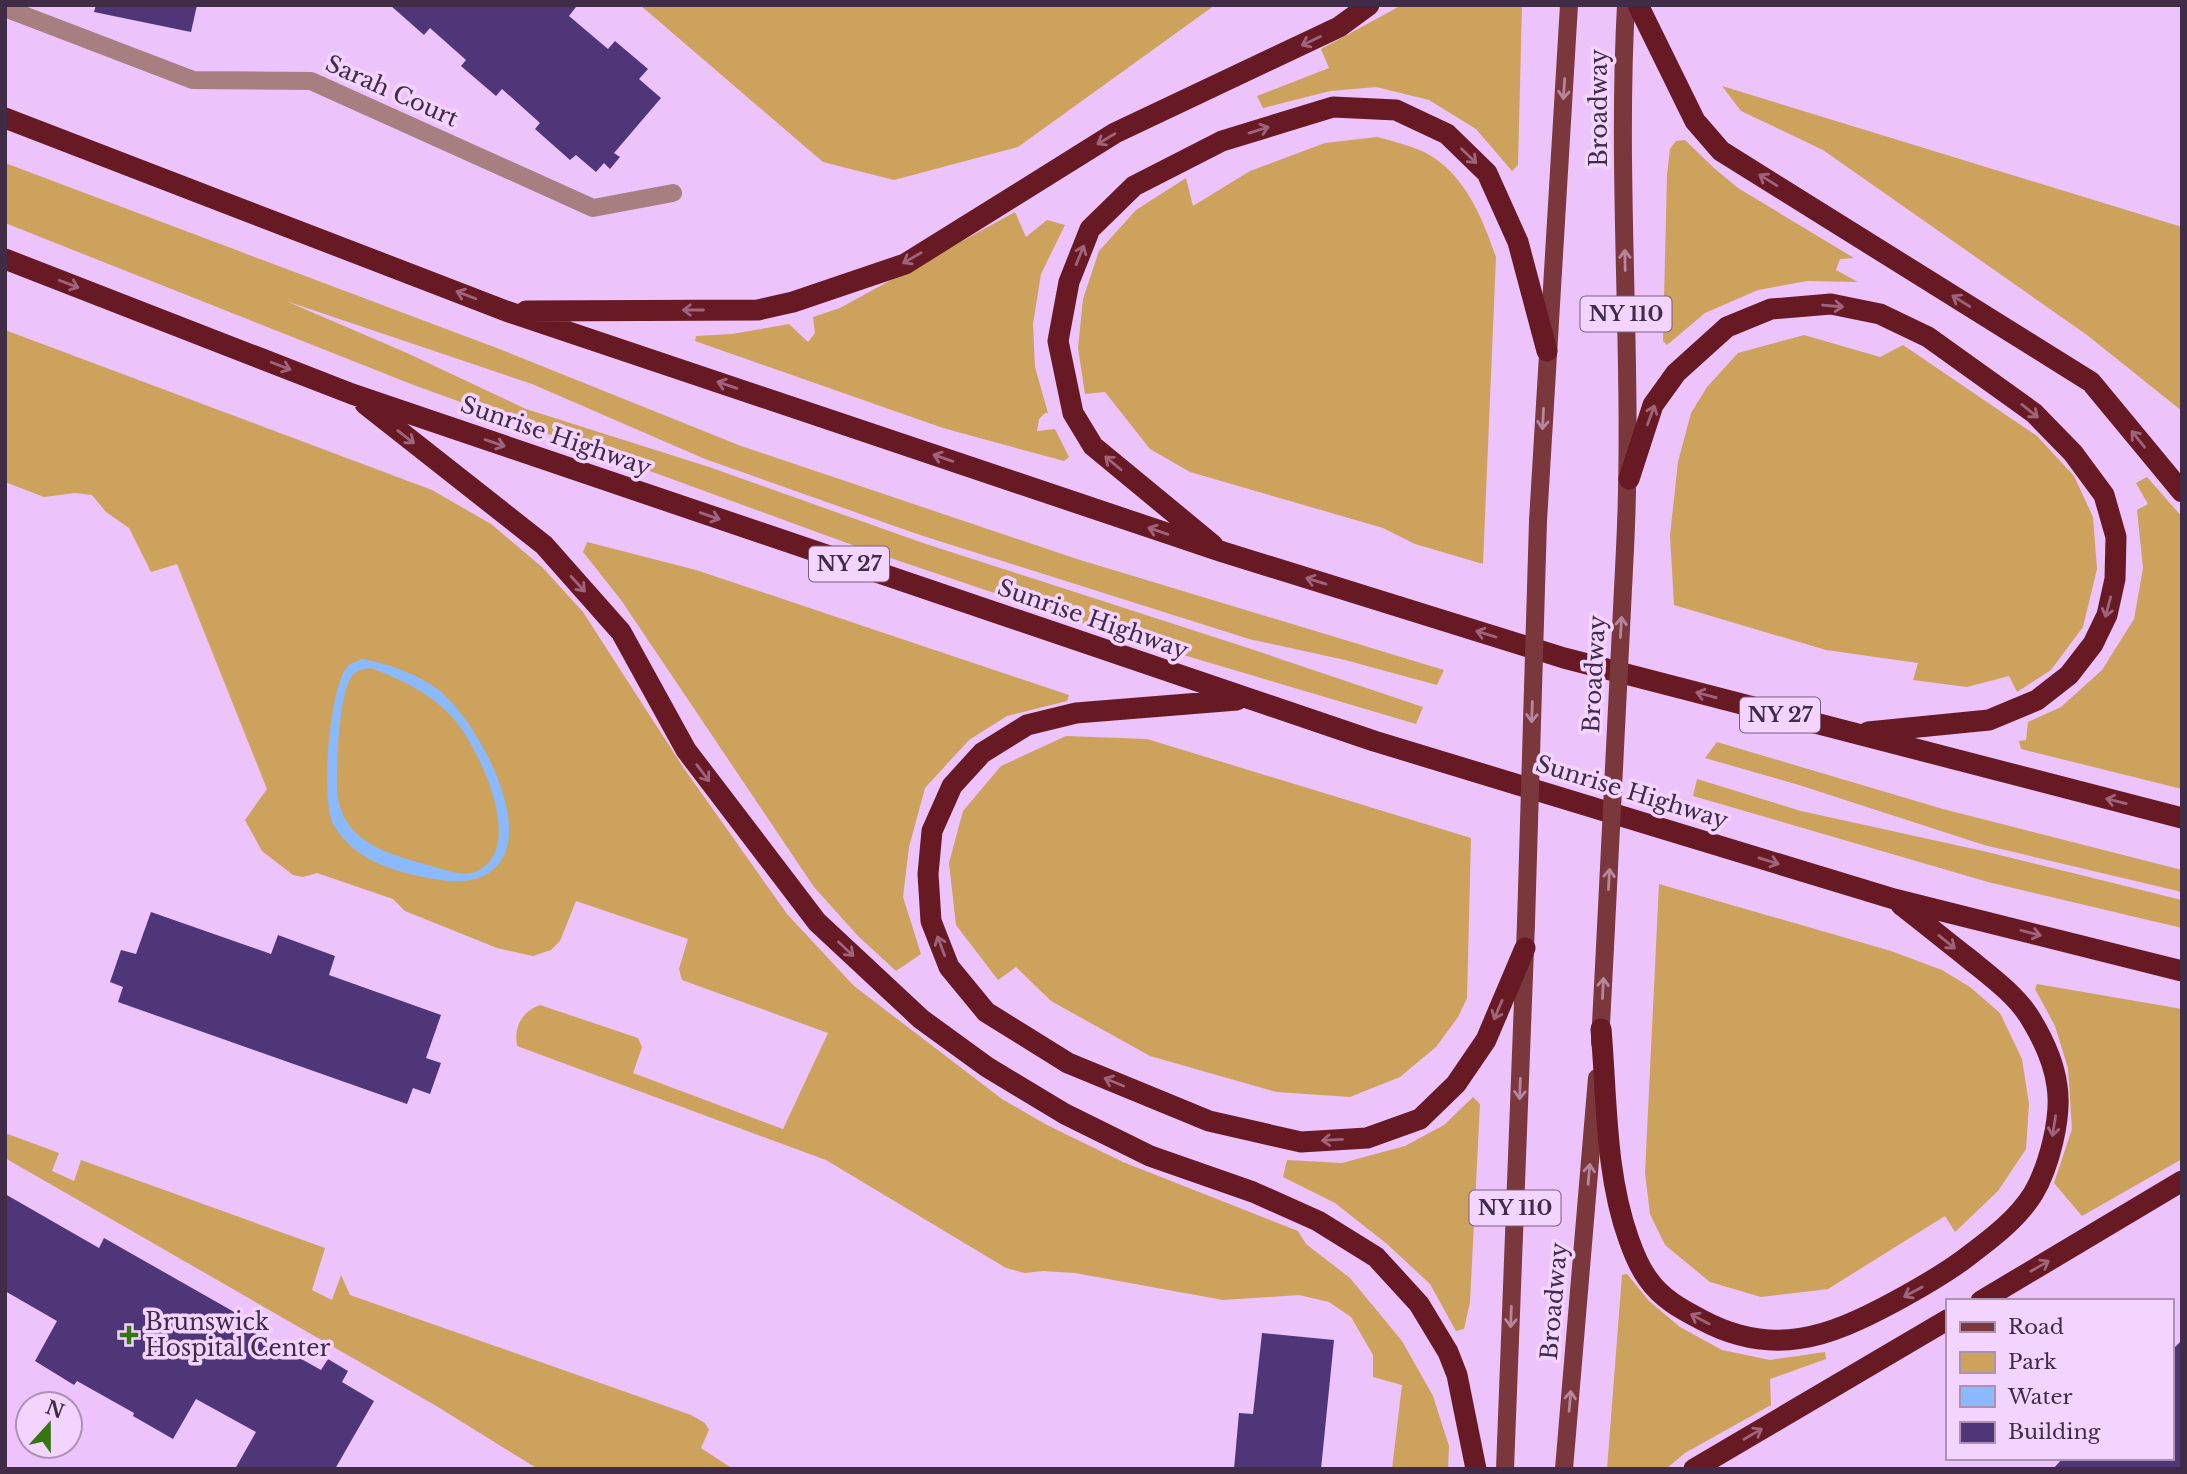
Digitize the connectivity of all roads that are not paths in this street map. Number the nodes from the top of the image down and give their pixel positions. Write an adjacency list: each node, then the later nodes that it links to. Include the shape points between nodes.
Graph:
1 (1369, 5): 9 (highway, one-way to 9, via 1339,27 1115,133 905,264 758,310)
2 (1569, 5): 10 (main road, Broadway / NY 110, one-way to 10)
3 (1626, 5): 12 (main road, Broadway / NY 110, one-way to 3, via 1622,79)
4 (1638, 5): 13 (highway, one-way to 4, via 2091,382 1721,151 1695,121)
5 (5, 8): 7 (street, Sarah Court, via 192,80 312,81 593,208)
6 (5, 118): 9 (highway, NY 27, one-way to 6)
7 (673, 193)
8 (5, 259): 11 (highway, Sunrise Highway / NY 27, one-way to 11)
9 (506, 311): 14 (highway, NY 27, one-way to 9)
10 (1547, 351): 14 (highway, one-way to 10, via 1093,446 1073,413 1058,341 1069,282 1090,229 1134,186 1222,141 1333,107 1396,110 1447,134 1487,173 1518,242); 19 (main road, Broadway / NY 110, one-way to 19, bridge)
11 (352, 394): 15 (highway, Sunrise Highway / NY 27, one-way to 15); 25 (highway, one-way to 25, via 544,545 621,632 686,750 817,922 921,1019 987,1067 1065,1114 1150,1156 1253,1192 1318,1221 1376,1257 1419,1304 1448,1352)
12 (1629, 479): 16 (highway, one-way to 16, via 1653,405 1676,373 1727,327 1771,309 1831,304 1880,314 1928,337 2034,413 2073,453 2104,495 2116,551 2107,615 2070,675 2037,700 1989,720); 21 (main road, Broadway / NY 110, one-way to 12, bridge)
13 (2182, 492)
14 (1223, 552): 16 (highway, NY 27, one-way to 14, via 1564,658)
15 (1246, 699): 18 (highway, Sunrise Highway / NY 27, one-way to 18); 19 (highway, one-way to 15, via 1486,1040 1456,1084 1420,1119 1367,1138 1301,1142 1209,1121 1068,1063 986,1012 949,967 932,921 928,874 932,831 952,786 982,753 1027,724 1076,713)
16 (1851, 733): 17 (highway, NY 27, one-way to 16)
17 (2182, 818)
18 (1894, 899): 20 (highway, Sunrise Highway / NY 27, one-way to 20); 21 (highway, one-way to 21, via 2008,991 2031,1018 2048,1053 2057,1087 2056,1123 2047,1163 2032,1195 2010,1222 1938,1279 1837,1330 1796,1339 1743,1337 1667,1301 1647,1279 1623,1222 1612,1174)
19 (1525, 947): 26 (main road, Broadway / NY 110, one-way to 26)
20 (2182, 971)
21 (1601, 1029): 27 (main road, Broadway / NY 110, one-way to 21)
22 (2182, 1181): 23 (highway, one-way to 22)
23 (1984, 1299)
24 (1946, 1321): 28 (highway, one-way to 24)
25 (1476, 1469)
26 (1505, 1469)
27 (1564, 1469)
28 (1694, 1469)

